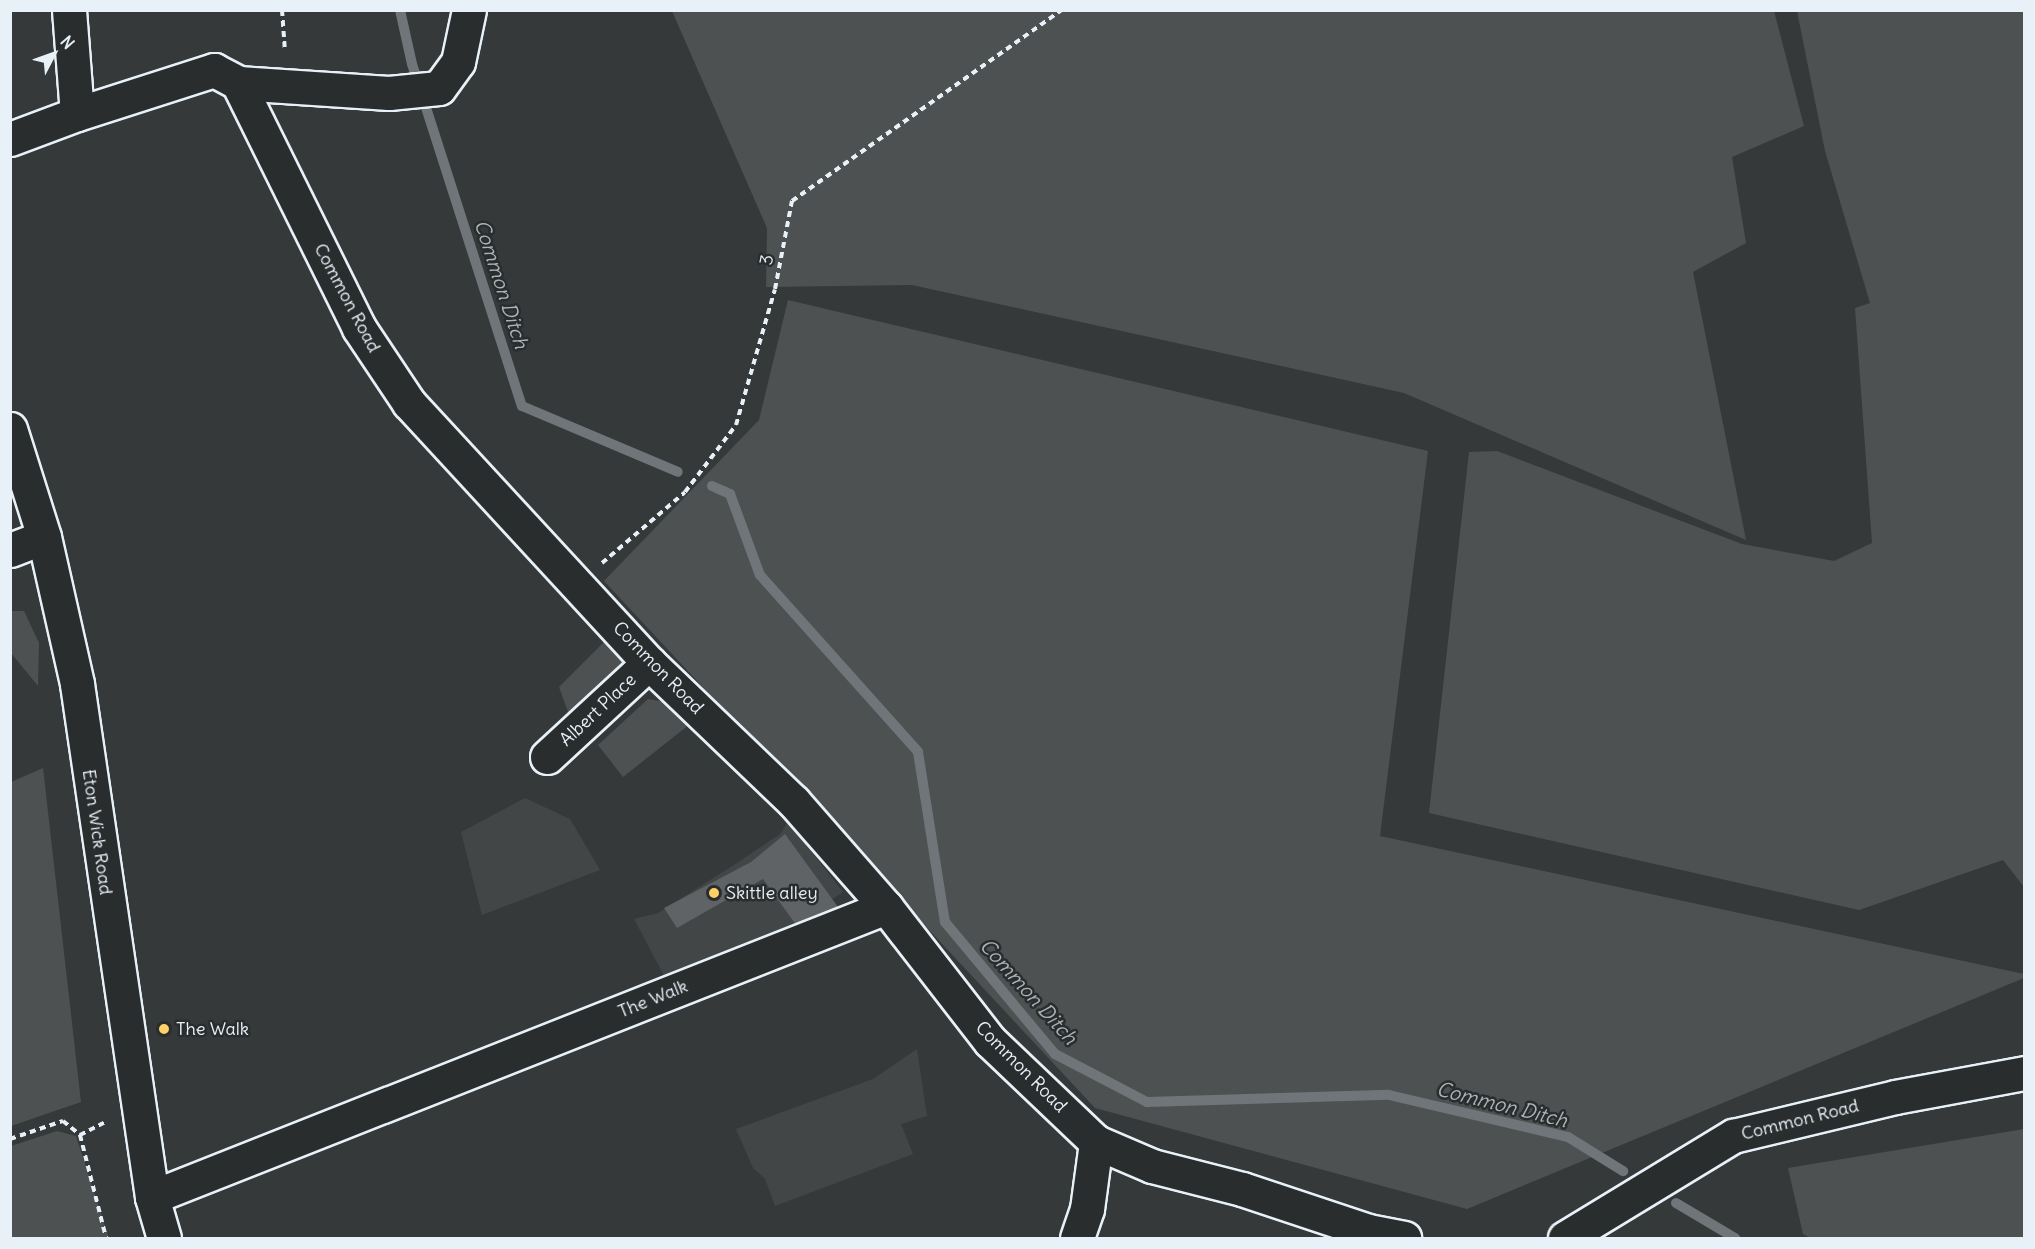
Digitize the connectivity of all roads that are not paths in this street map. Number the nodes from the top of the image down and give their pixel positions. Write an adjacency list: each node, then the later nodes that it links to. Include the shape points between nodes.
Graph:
1 (69, 10): 4 (street)
2 (470, 10): 3 (street, via 458,62 439,88 397,92)
3 (238, 83): 4 (street, via 214,70); 9 (street, Common Road, via 359,328 409,403)
4 (77, 114): 5 (street)
5 (10, 139)
6 (10, 429): 7 (street, Eton Wick Road)
7 (44, 537): 8 (street); 14 (street, Eton Wick Road, via 77,684)
8 (10, 550)
9 (649, 663): 10 (street, Albert Place); 11 (street, Common Road, via 794,802)
10 (547, 757)
11 (886, 907): 13 (street, Common Road, via 990,1041); 14 (street, The Walk)
12 (2025, 1073): 18 (street, Common Road, via 1895,1097 1732,1136)
13 (1096, 1142): 16 (street, via 1087,1209); 17 (street, Common Road, via 1152,1166)
14 (152, 1197): 15 (street, Eton Wick Road)
15 (164, 1239)
16 (1077, 1239)
17 (1404, 1239)
18 (1565, 1239)

